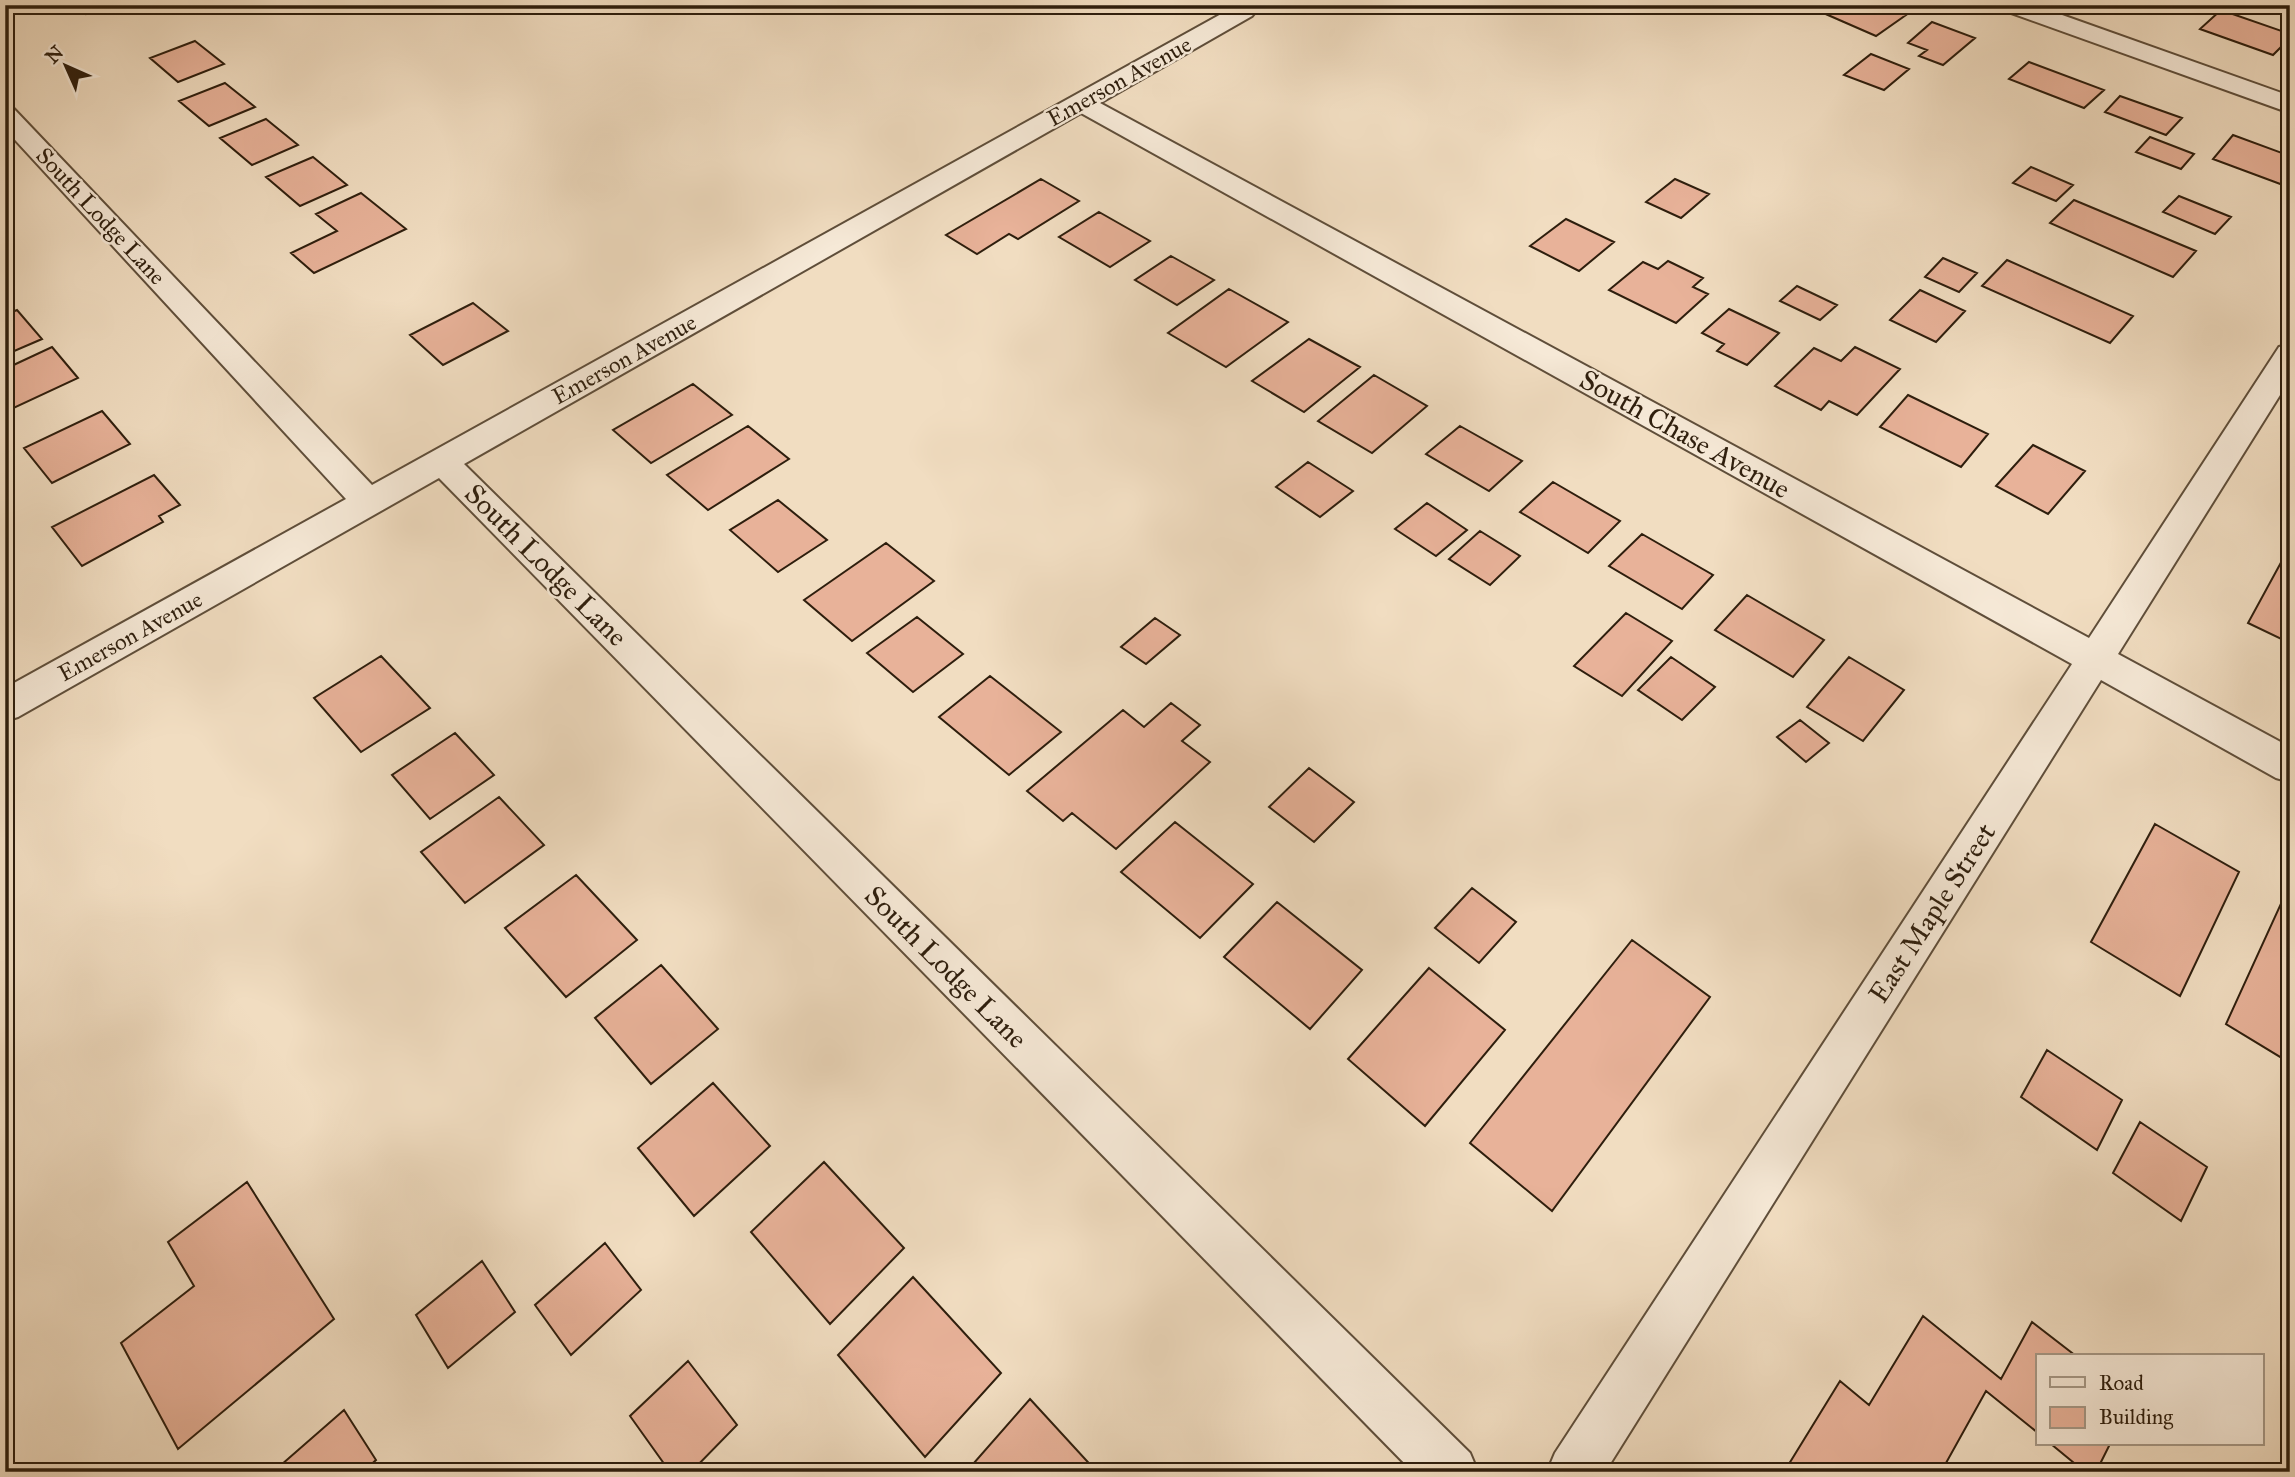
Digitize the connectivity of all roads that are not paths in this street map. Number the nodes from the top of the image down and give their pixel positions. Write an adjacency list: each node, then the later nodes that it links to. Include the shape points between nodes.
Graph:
1 (2011, 5): 4 (street)
2 (1243, 8): 3 (street, Emerson Avenue)
3 (1080, 102): 7 (street, Emerson Avenue); 9 (street, South Chase Avenue)
4 (2290, 105)
5 (5, 114): 8 (street, South Lodge Lane)
6 (2290, 354): 9 (street, East Maple Street)
7 (442, 461): 8 (street, Emerson Avenue); 12 (street, South Lodge Lane)
8 (368, 502): 10 (street, Emerson Avenue)
9 (2095, 659): 11 (street, South Chase Avenue); 13 (street, East Maple Street)
10 (5, 706)
11 (2290, 766)
12 (1451, 1472)
13 (1574, 1472)

